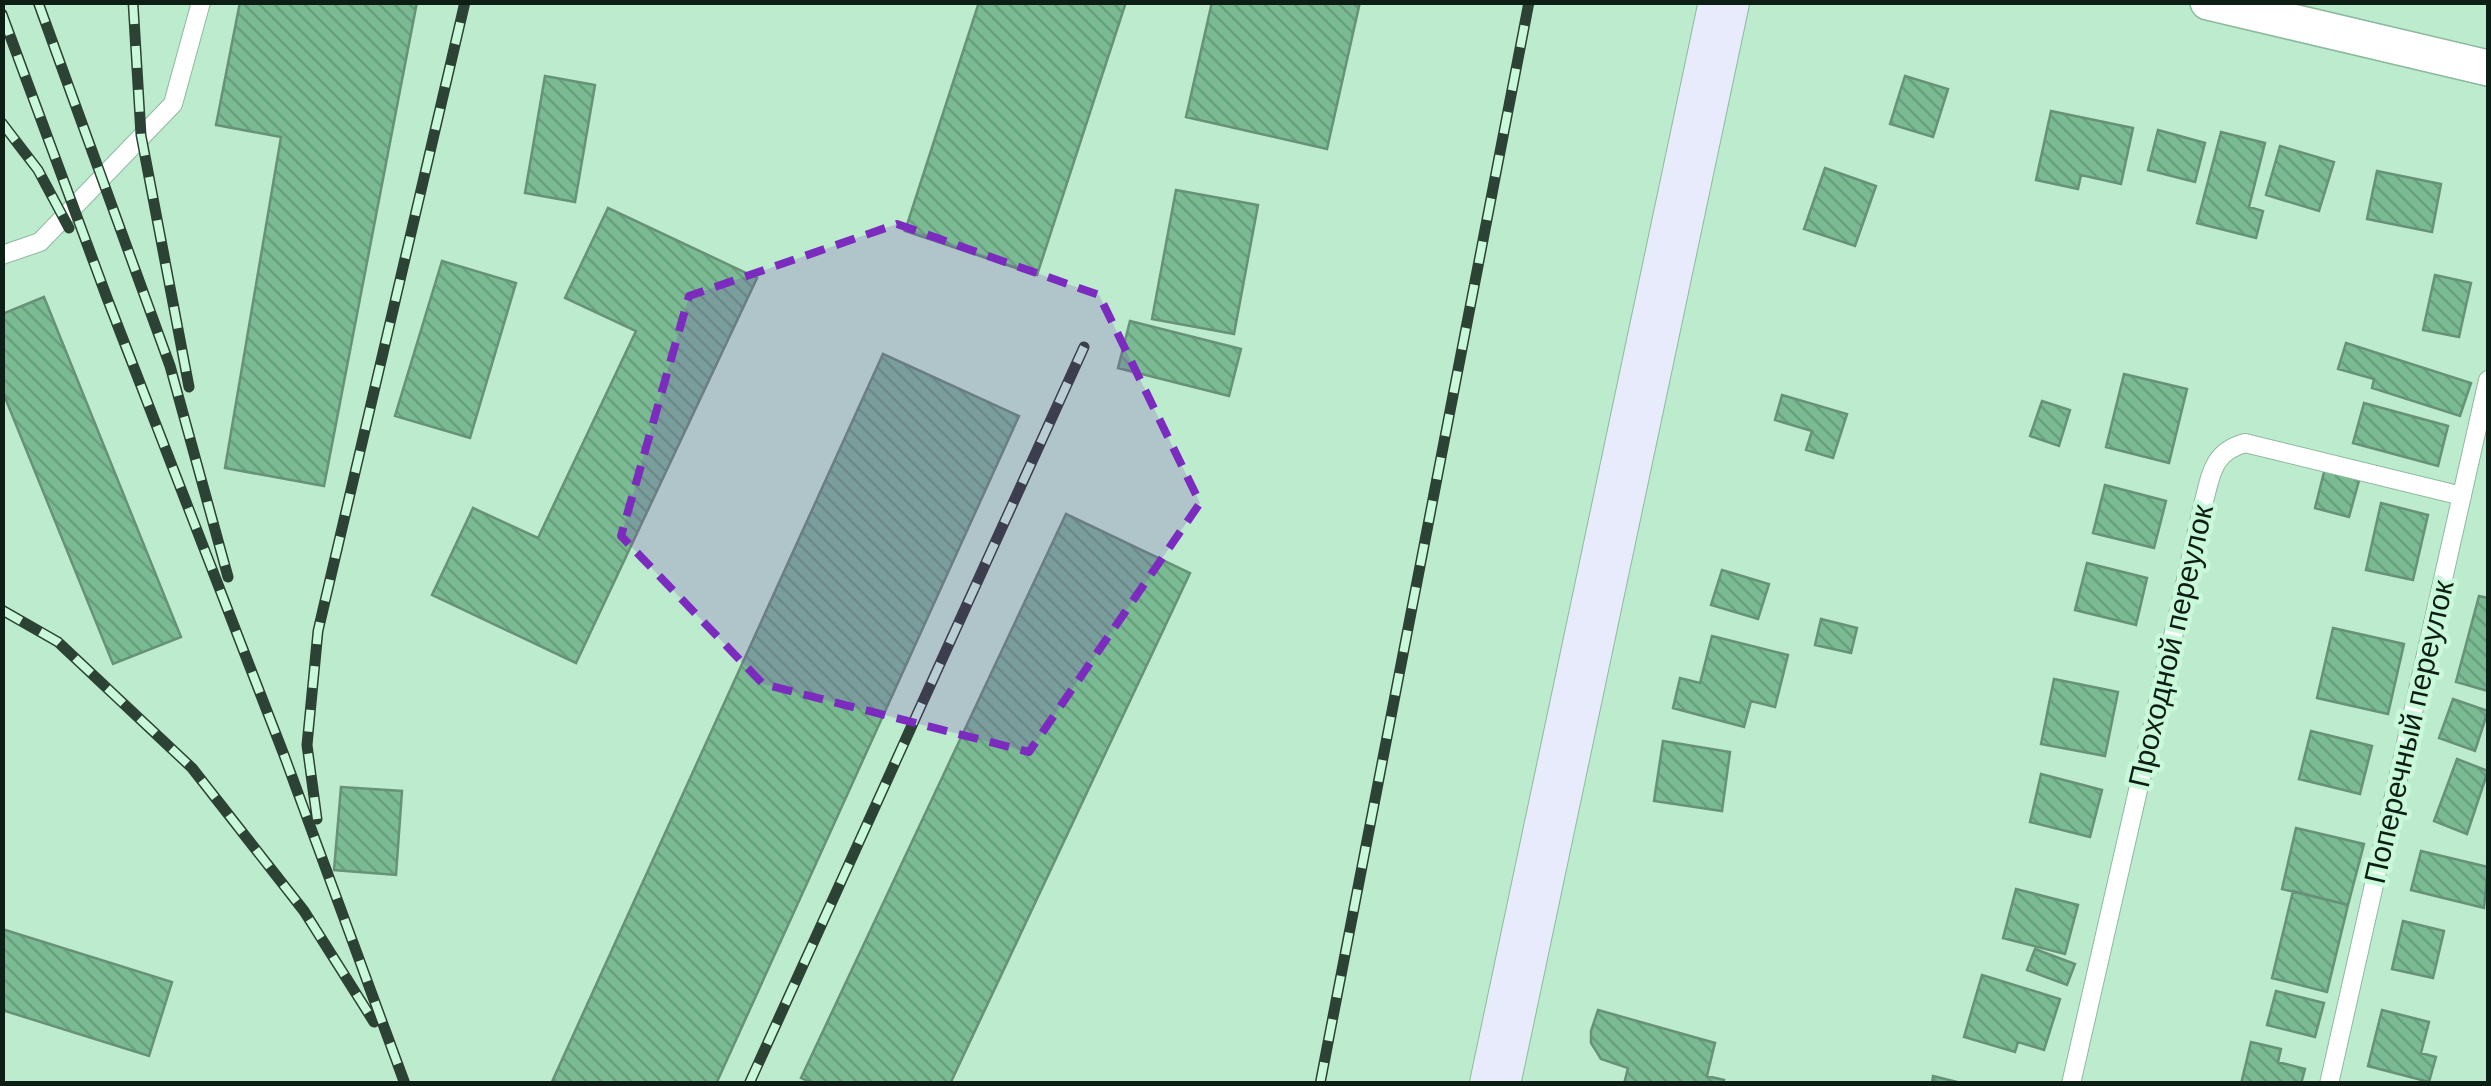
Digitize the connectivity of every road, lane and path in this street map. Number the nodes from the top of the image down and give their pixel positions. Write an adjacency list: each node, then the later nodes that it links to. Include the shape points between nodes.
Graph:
1 (200, 2): 6 (lane, via 173,104 40,242)
2 (1724, 2): 9 (main road)
3 (2208, 2): 4 (street)
4 (2262, 8): 5 (street)
5 (2488, 68)
6 (2, 255)
7 (2488, 380): 8 (lane, Поперечный переулок)
8 (2462, 496): 10 (lane, Проходной переулок, via 2246,443 2219,459); 11 (lane, Поперечный переулок)
9 (1495, 1084)
10 (2071, 1084)
11 (2329, 1084)

